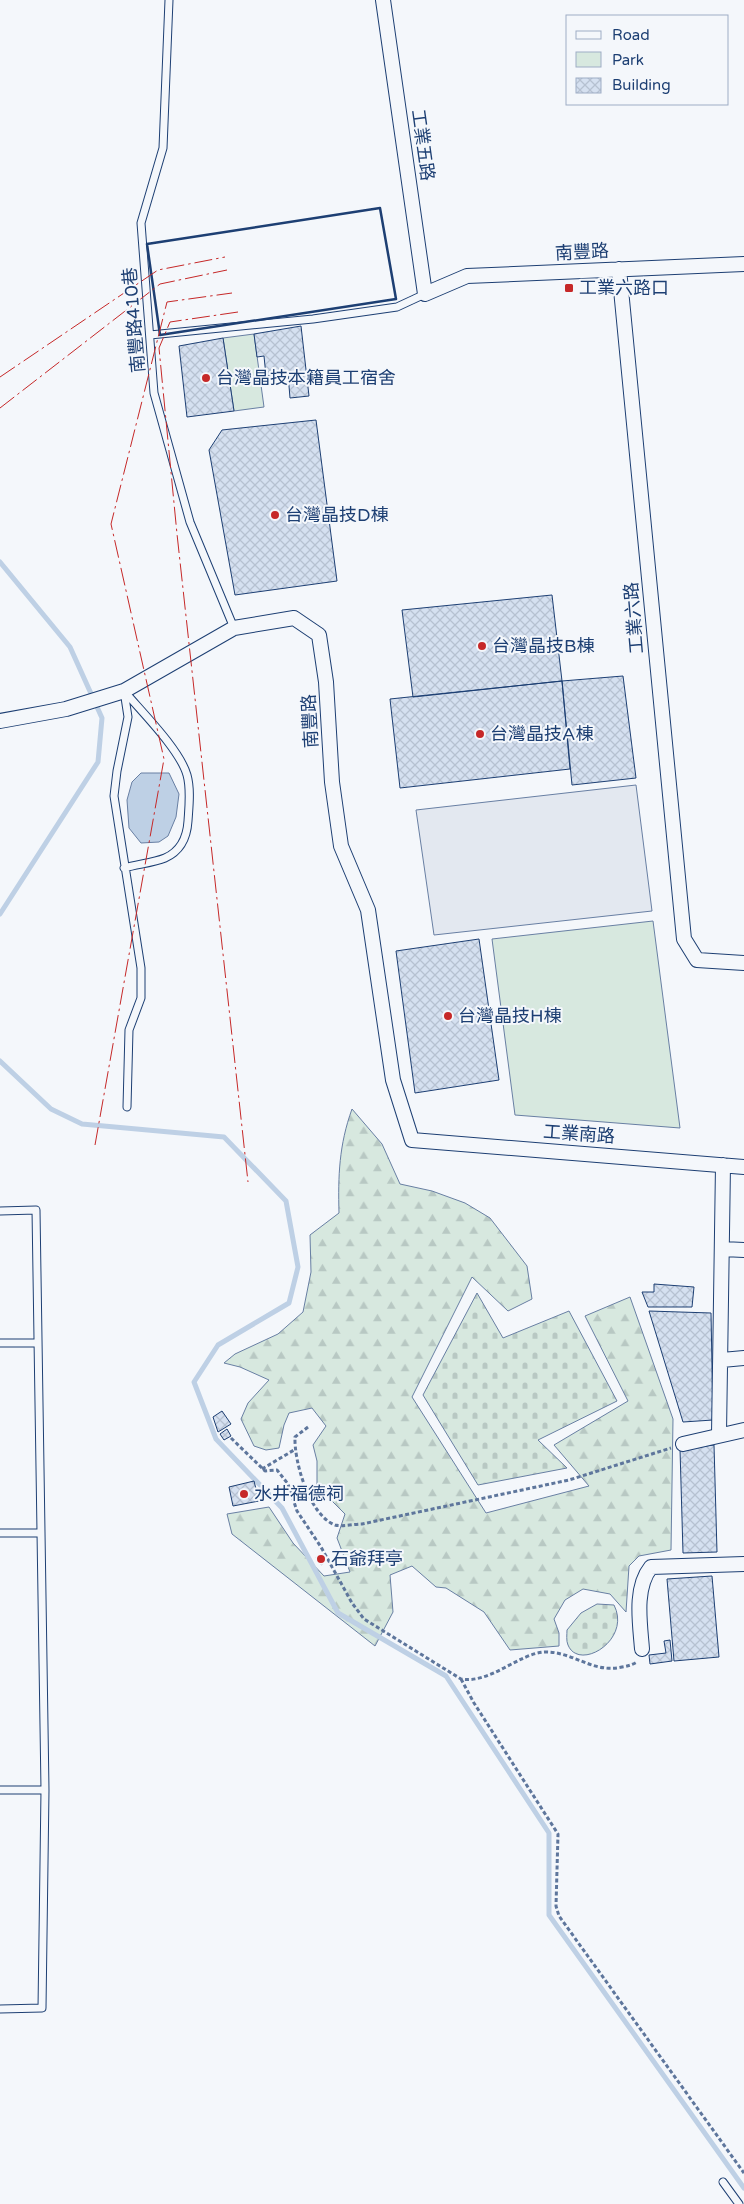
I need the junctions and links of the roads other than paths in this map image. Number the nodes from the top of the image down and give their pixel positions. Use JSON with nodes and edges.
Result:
{"nodes":[{"id":1,"x":169,"y":0,"type":"edge"},
{"id":2,"x":383,"y":0,"type":"edge"},
{"id":3,"x":744,"y":264,"type":"edge"},
{"id":4,"x":620,"y":268,"type":"junction"},
{"id":5,"x":425,"y":294,"type":"junction"},
{"id":6,"x":150,"y":335,"type":"junction"},
{"id":7,"x":234,"y":628,"type":"junction"},
{"id":8,"x":124,"y":691,"type":"junction"},
{"id":9,"x":0,"y":720,"type":"edge"},
{"id":10,"x":124,"y":868,"type":"junction"},
{"id":11,"x":744,"y":963,"type":"edge"},
{"id":12,"x":127,"y":1107,"type":"dead end"},
{"id":13,"x":412,"y":1140,"type":"joint"},
{"id":14,"x":723,"y":1165,"type":"junction"},
{"id":15,"x":744,"y":1167,"type":"edge"},
{"id":16,"x":0,"y":1211,"type":"edge"},
{"id":17,"x":723,"y":1248,"type":"junction"},
{"id":18,"x":744,"y":1250,"type":"edge"},
{"id":19,"x":0,"y":1343,"type":"edge"},
{"id":20,"x":38,"y":1343,"type":"junction"},
{"id":21,"x":744,"y":1358,"type":"edge"},
{"id":22,"x":722,"y":1360,"type":"junction"},
{"id":23,"x":744,"y":1430,"type":"edge"},
{"id":24,"x":719,"y":1434,"type":"junction"},
{"id":25,"x":683,"y":1444,"type":"road end"},
{"id":26,"x":0,"y":1533,"type":"edge"},
{"id":27,"x":40,"y":1533,"type":"junction"},
{"id":28,"x":744,"y":1564,"type":"edge"},
{"id":29,"x":642,"y":1649,"type":"road end"},
{"id":30,"x":0,"y":1790,"type":"edge"},
{"id":31,"x":45,"y":1790,"type":"junction"},
{"id":32,"x":0,"y":2009,"type":"edge"},
{"id":33,"x":723,"y":2182,"type":"dead end"},
{"id":34,"x":739,"y":2204,"type":"edge"}],
"edges":[{"from":1,"to":6,"type":"lane","name":"南豐路410巷"},
{"from":2,"to":5,"type":"street","name":"工業五路"},
{"from":3,"to":4,"type":"street","name":"南豐路"},
{"from":4,"to":5,"type":"street","name":"南豐路"},
{"from":4,"to":11,"type":"street","name":"工業六路"},
{"from":5,"to":6,"type":"lane"},
{"from":6,"to":7,"type":"lane","name":"南豐路410巷"},
{"from":7,"to":8,"type":"street","name":"南豐路"},
{"from":7,"to":13,"type":"street","name":"南豐路"},
{"from":8,"to":9,"type":"street","name":"南豐路"},
{"from":8,"to":10,"type":"lane"},
{"from":8,"to":10,"type":"lane"},
{"from":10,"to":12,"type":"lane"},
{"from":13,"to":14,"type":"street","name":"工業南路"},
{"from":14,"to":15,"type":"street","name":"工業南路"},
{"from":14,"to":17,"type":"street"},
{"from":16,"to":20,"type":"lane"},
{"from":17,"to":18,"type":"street"},
{"from":17,"to":22,"type":"street"},
{"from":19,"to":20,"type":"lane"},
{"from":20,"to":27,"type":"lane"},
{"from":21,"to":22,"type":"street"},
{"from":22,"to":24,"type":"street"},
{"from":23,"to":24,"type":"street"},
{"from":24,"to":25,"type":"street"},
{"from":26,"to":27,"type":"lane"},
{"from":27,"to":31,"type":"lane"},
{"from":28,"to":29,"type":"street"},
{"from":30,"to":31,"type":"lane"},
{"from":31,"to":32,"type":"lane"},
{"from":33,"to":34,"type":"lane"}]}
